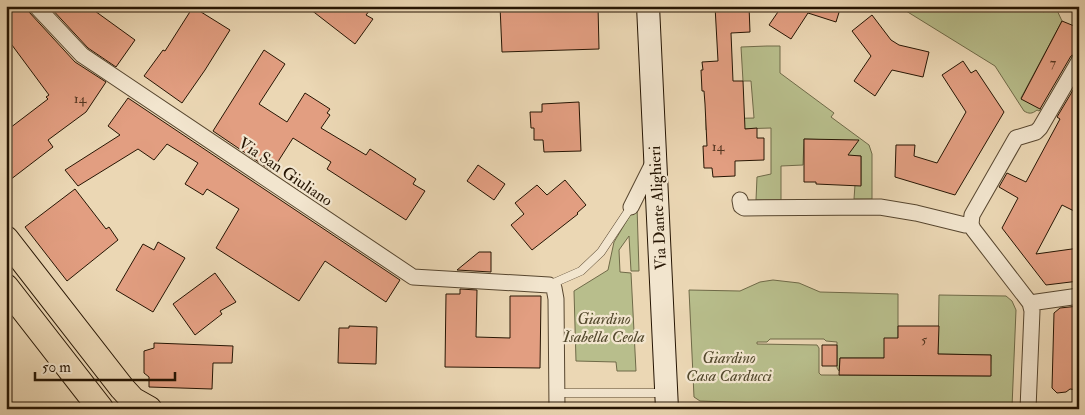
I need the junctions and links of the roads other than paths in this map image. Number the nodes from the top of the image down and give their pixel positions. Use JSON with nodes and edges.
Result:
{"nodes":[{"id":1,"x":36,"y":6,"type":"edge"},
{"id":2,"x":648,"y":6,"type":"edge"},
{"id":3,"x":1079,"y":61,"type":"edge"},
{"id":4,"x":655,"y":159,"type":"junction"},
{"id":5,"x":740,"y":200,"type":"dead end"},
{"id":6,"x":631,"y":207,"type":"joint"},
{"id":7,"x":971,"y":224,"type":"junction"},
{"id":8,"x":6,"y":239,"type":"edge"},
{"id":9,"x":549,"y":285,"type":"junction"},
{"id":10,"x":6,"y":287,"type":"edge"},
{"id":11,"x":1079,"y":296,"type":"edge"},
{"id":12,"x":1030,"y":302,"type":"junction"},
{"id":13,"x":557,"y":393,"type":"junction"},
{"id":14,"x":667,"y":401,"type":"edge"},
{"id":15,"x":101,"y":409,"type":"edge"},
{"id":16,"x":149,"y":409,"type":"edge"},
{"id":17,"x":557,"y":409,"type":"edge"},
{"id":18,"x":1028,"y":409,"type":"edge"}],
"edges":[{"from":1,"to":9,"type":"street","name":"Via San Giuliano"},
{"from":2,"to":4,"type":"street","name":"Via Dante Alighieri"},
{"from":3,"to":7,"type":"street"},
{"from":4,"to":6,"type":"street","name":"Via San Giuliano"},
{"from":4,"to":14,"type":"street","name":"Via Dante Alighieri"},
{"from":5,"to":7,"type":"street"},
{"from":6,"to":9,"type":"lane","name":"Via San Giuliano"},
{"from":7,"to":12,"type":"street"},
{"from":8,"to":16,"type":"main road"},
{"from":9,"to":13,"type":"street"},
{"from":10,"to":15,"type":"main road"},
{"from":11,"to":12,"type":"street"},
{"from":12,"to":18,"type":"street"},
{"from":13,"to":14,"type":"lane"},
{"from":13,"to":17,"type":"street"}]}
